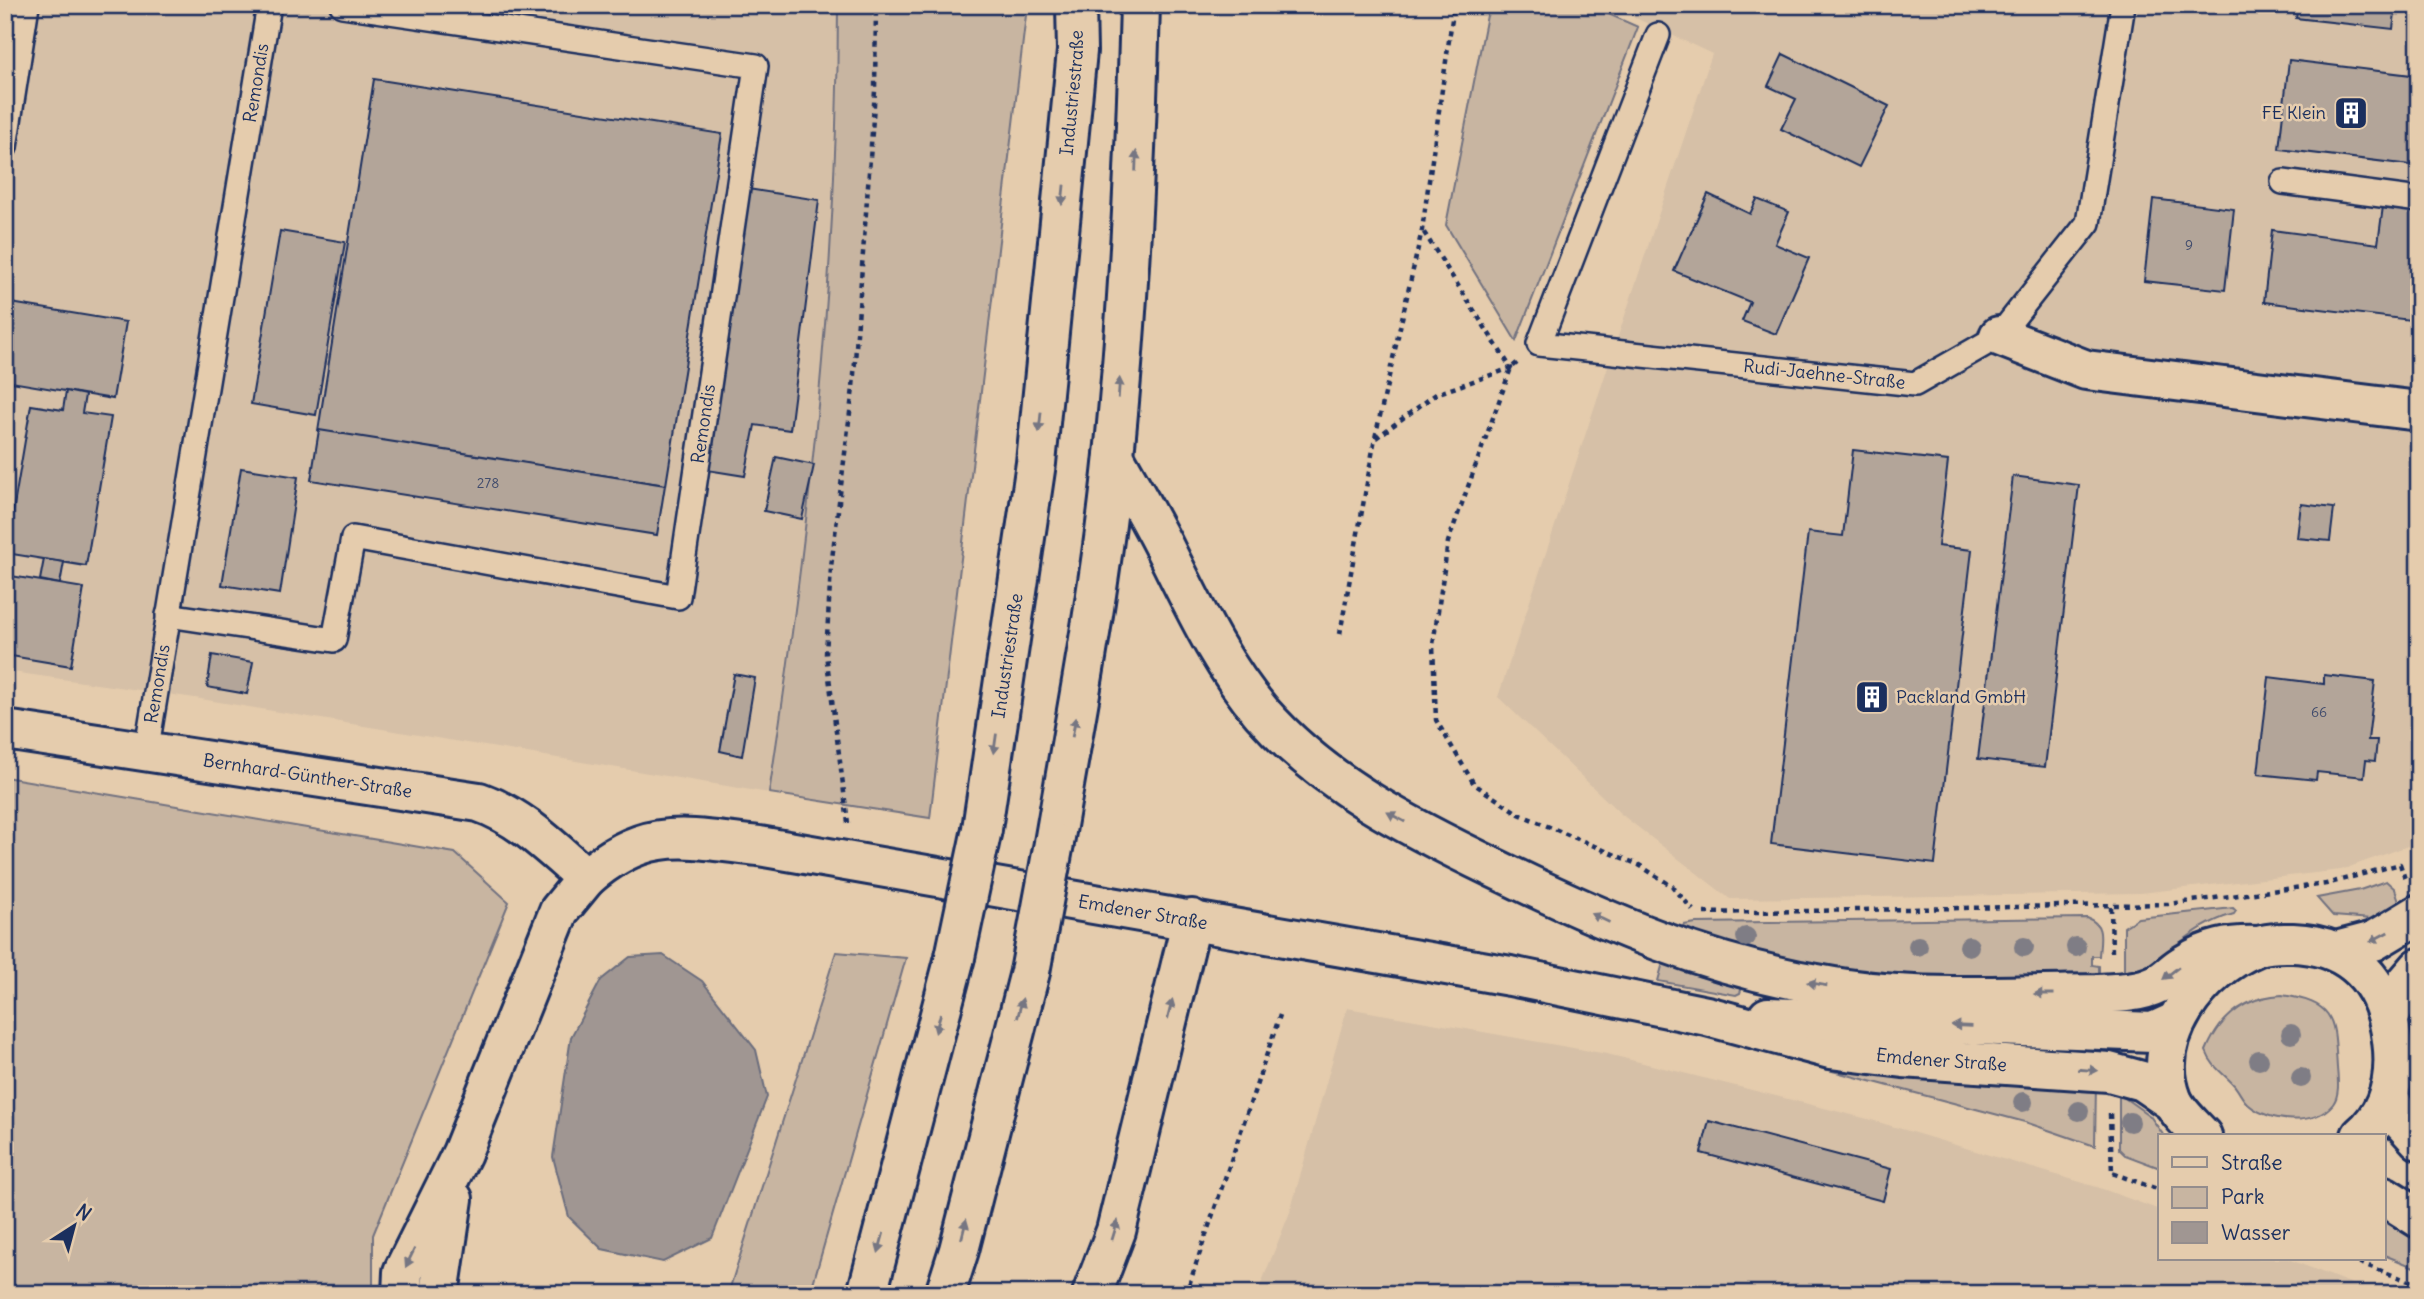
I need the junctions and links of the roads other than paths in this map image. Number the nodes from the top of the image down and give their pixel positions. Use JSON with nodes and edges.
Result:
{"nodes":[{"id":1,"x":27,"y":5,"type":"edge"},
{"id":2,"x":269,"y":5,"type":"edge"},
{"id":3,"x":342,"y":5,"type":"edge"},
{"id":4,"x":1076,"y":5,"type":"edge"},
{"id":5,"x":1140,"y":5,"type":"edge"},
{"id":6,"x":2123,"y":5,"type":"edge"},
{"id":7,"x":1658,"y":35,"type":"dead end"},
{"id":8,"x":5,"y":147,"type":"edge"},
{"id":9,"x":2283,"y":182,"type":"dead end"},
{"id":10,"x":2419,"y":200,"type":"edge"},
{"id":11,"x":1999,"y":336,"type":"junction"},
{"id":12,"x":2419,"y":411,"type":"edge"},
{"id":13,"x":1114,"y":456,"type":"junction"},
{"id":14,"x":169,"y":615,"type":"junction"},
{"id":15,"x":5,"y":730,"type":"edge"},
{"id":16,"x":146,"y":753,"type":"junction"},
{"id":17,"x":586,"y":878,"type":"junction"},
{"id":18,"x":2418,"y":914,"type":"edge"},
{"id":19,"x":1192,"y":919,"type":"junction"},
{"id":20,"x":2257,"y":946,"type":"junction"},
{"id":21,"x":2336,"y":951,"type":"junction"},
{"id":22,"x":2419,"y":968,"type":"edge"},
{"id":23,"x":1707,"y":1016,"type":"junction"},
{"id":24,"x":2389,"y":1018,"type":"junction"},
{"id":25,"x":2175,"y":1022,"type":"junction"},
{"id":26,"x":2390,"y":1098,"type":"junction"},
{"id":27,"x":2173,"y":1102,"type":"junction"},
{"id":28,"x":2200,"y":1134,"type":"edge"},
{"id":29,"x":2363,"y":1134,"type":"edge"},
{"id":30,"x":2419,"y":1140,"type":"edge"},
{"id":31,"x":462,"y":1153,"type":"junction"},
{"id":32,"x":2386,"y":1197,"type":"edge"},
{"id":33,"x":2419,"y":1218,"type":"edge"},
{"id":34,"x":402,"y":1294,"type":"edge"},
{"id":35,"x":439,"y":1294,"type":"edge"},
{"id":36,"x":867,"y":1294,"type":"edge"},
{"id":37,"x":944,"y":1294,"type":"edge"},
{"id":38,"x":1092,"y":1294,"type":"edge"}],
"edges":[{"from":1,"to":8,"type":"lane"},
{"from":2,"to":14,"type":"lane","name":"Remondis"},
{"from":3,"to":14,"type":"lane","name":"Remondis"},
{"from":4,"to":36,"type":"main road","name":"Industriestraße","one_way":true,"bridge":true},
{"from":13,"to":5,"type":"main road","one_way":true},
{"from":6,"to":11,"type":"lane"},
{"from":7,"to":11,"type":"lane","name":"Rudi-Jaehne-Straße"},
{"from":9,"to":10,"type":"lane"},
{"from":11,"to":12,"type":"main road"},
{"from":20,"to":13,"type":"main road","one_way":true},
{"from":37,"to":13,"type":"main road","one_way":true,"bridge":true},
{"from":14,"to":16,"type":"lane","name":"Remondis"},
{"from":15,"to":16,"type":"main road","name":"Bernhard-Günther-Straße"},
{"from":16,"to":17,"type":"main road","name":"Bernhard-Günther-Straße"},
{"from":17,"to":19,"type":"main road","name":"Emdener Straße"},
{"from":17,"to":31,"type":"main road","name":"Emdener Straße"},
{"from":18,"to":21,"type":"main road","one_way":true},
{"from":19,"to":23,"type":"main road","name":"Emdener Straße"},
{"from":38,"to":19,"type":"main road","one_way":true},
{"from":20,"to":21,"type":"main road"},
{"from":20,"to":25,"type":"main road"},
{"from":21,"to":24,"type":"main road"},
{"from":22,"to":24,"type":"main road"},
{"from":25,"to":23,"type":"main road","name":"Emdener Straße","one_way":true},
{"from":23,"to":27,"type":"main road","name":"Emdener Straße","one_way":true},
{"from":24,"to":26,"type":"main road"},
{"from":25,"to":27,"type":"main road"},
{"from":26,"to":29,"type":"main road"},
{"from":26,"to":30,"type":"main road"},
{"from":27,"to":28,"type":"main road"},
{"from":31,"to":34,"type":"main road","one_way":true},
{"from":31,"to":35,"type":"main road"},
{"from":32,"to":33,"type":"main road"}]}
